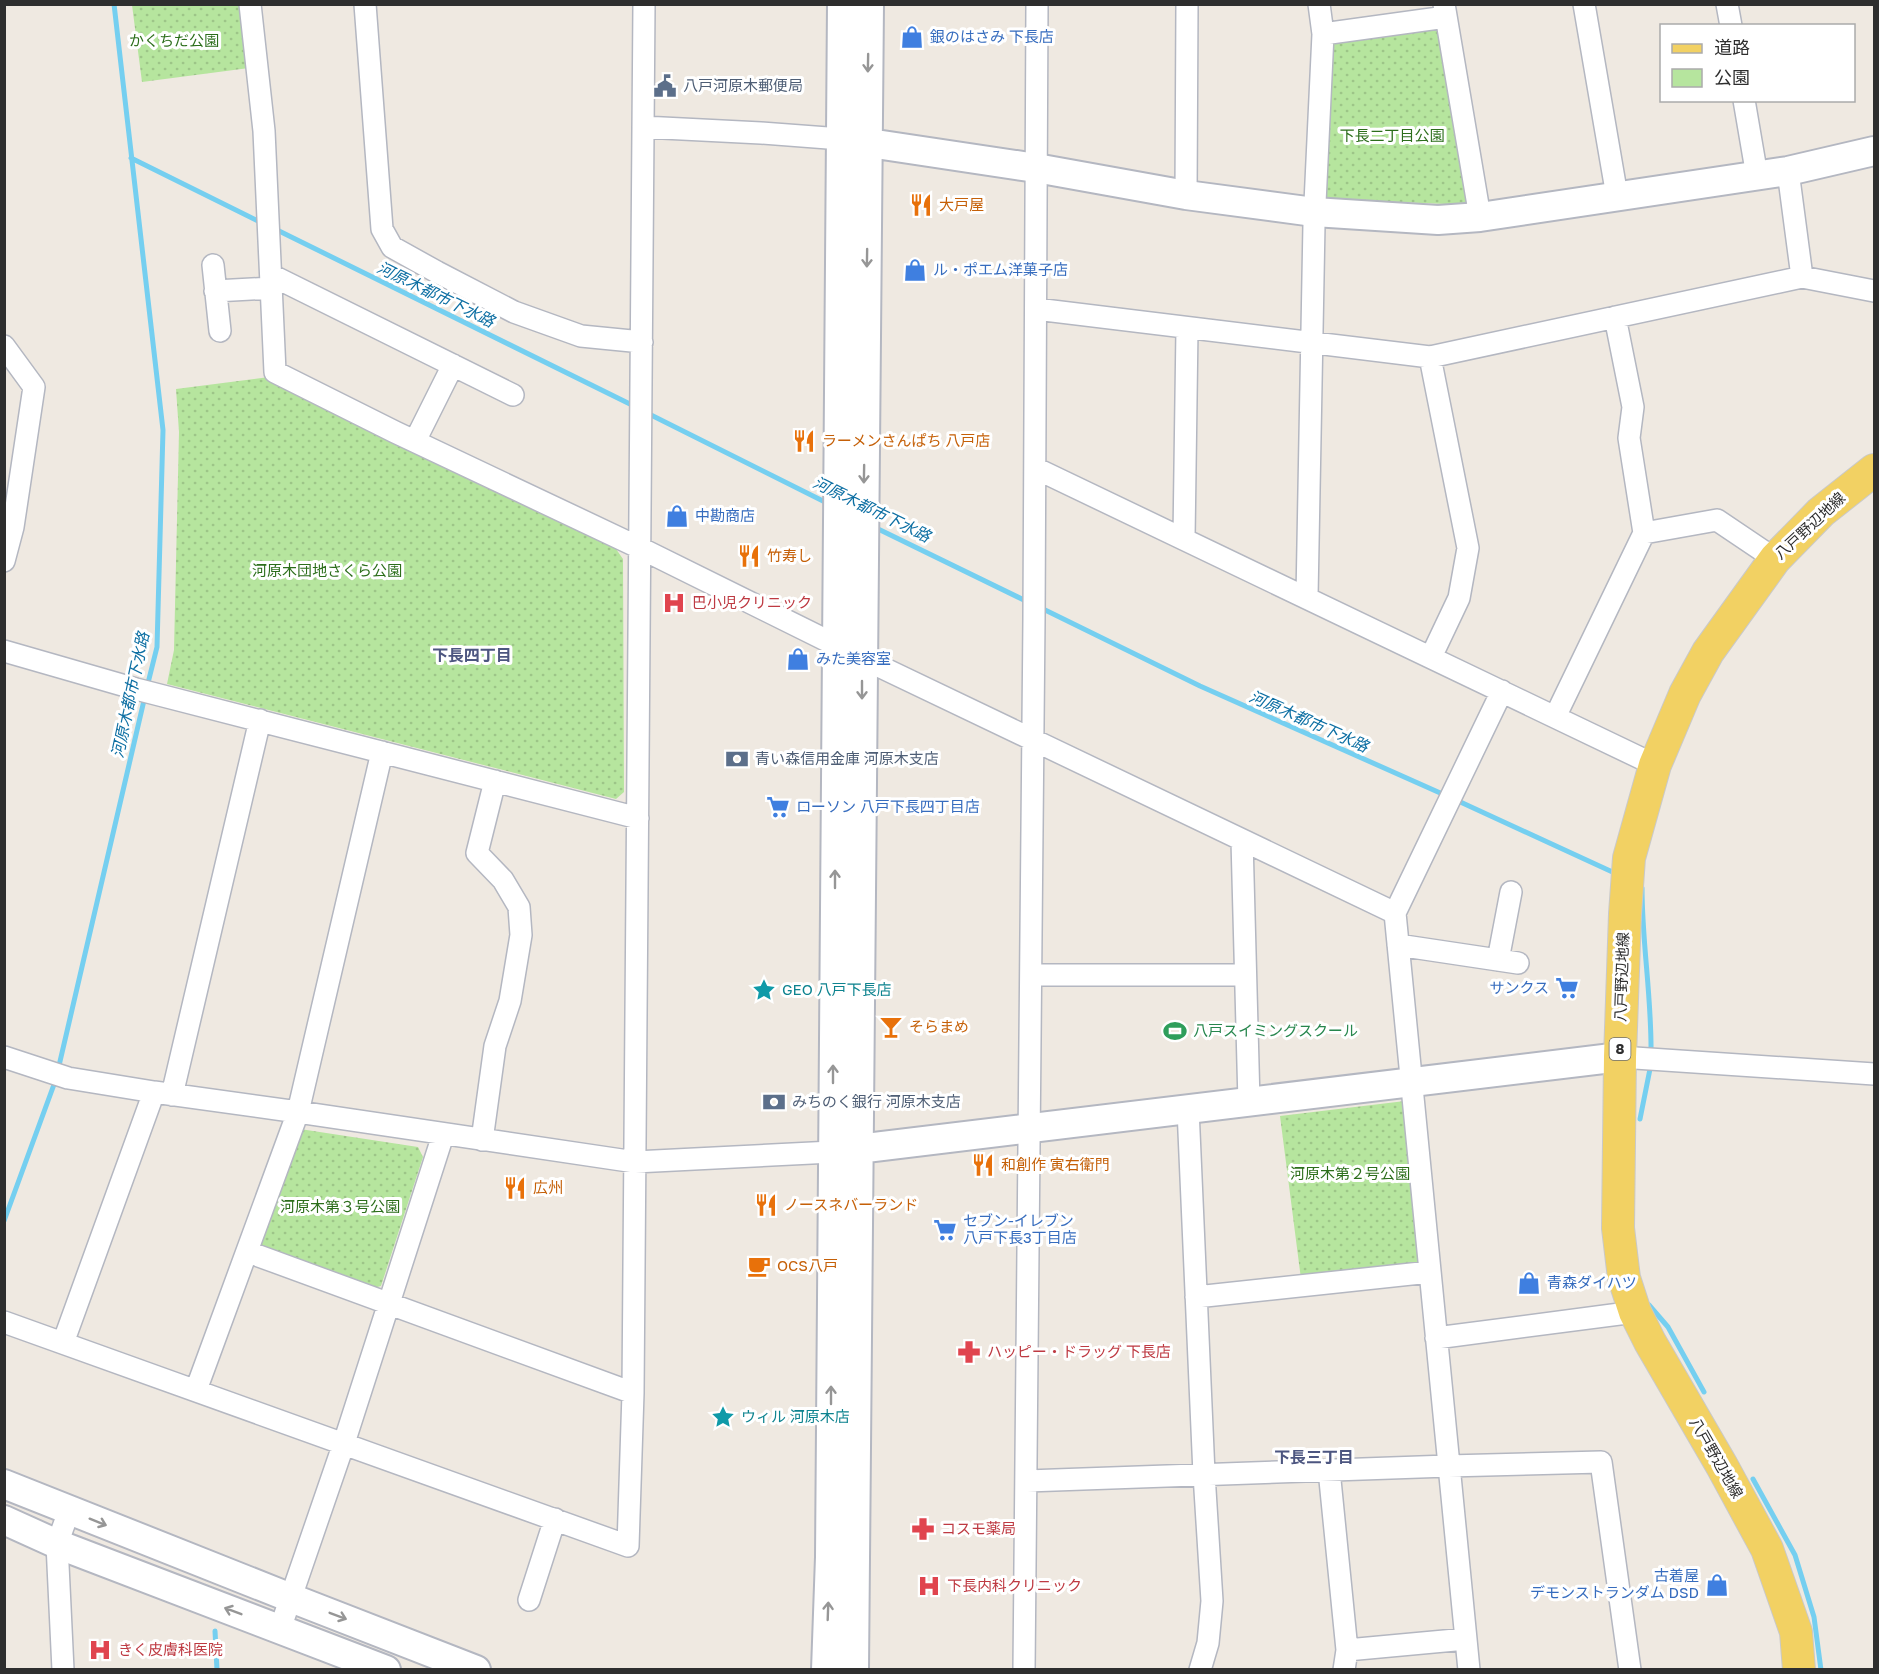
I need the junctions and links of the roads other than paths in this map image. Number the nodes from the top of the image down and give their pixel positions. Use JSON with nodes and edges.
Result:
{"nodes":[{"id":1,"x":250,"y":4,"type":"edge"},
{"id":2,"x":364,"y":4,"type":"edge"},
{"id":3,"x":644,"y":4,"type":"edge"},
{"id":4,"x":842,"y":4,"type":"edge"},
{"id":5,"x":869,"y":4,"type":"edge"},
{"id":6,"x":1037,"y":4,"type":"edge"},
{"id":7,"x":1187,"y":4,"type":"edge"},
{"id":8,"x":1319,"y":4,"type":"edge"},
{"id":9,"x":1584,"y":4,"type":"edge"},
{"id":10,"x":1727,"y":4,"type":"edge"},
{"id":11,"x":1445,"y":11,"type":"edge"},
{"id":12,"x":1731,"y":24,"type":"edge"},
{"id":13,"x":1323,"y":34,"type":"junction"},
{"id":14,"x":1744,"y":102,"type":"edge"},
{"id":15,"x":643,"y":127,"type":"junction"},
{"id":16,"x":854,"y":140,"type":"junction"},
{"id":17,"x":1875,"y":151,"type":"edge"},
{"id":18,"x":1036,"y":168,"type":"junction"},
{"id":19,"x":1788,"y":171,"type":"junction"},
{"id":20,"x":1757,"y":176,"type":"junction"},
{"id":21,"x":1186,"y":195,"type":"junction"},
{"id":22,"x":1617,"y":196,"type":"junction"},
{"id":23,"x":1314,"y":212,"type":"junction"},
{"id":24,"x":1480,"y":217,"type":"junction"},
{"id":25,"x":213,"y":265,"type":"dead end"},
{"id":26,"x":1802,"y":278,"type":"junction"},
{"id":27,"x":272,"y":282,"type":"junction"},
{"id":28,"x":215,"y":291,"type":"junction"},
{"id":29,"x":1875,"y":291,"type":"edge"},
{"id":30,"x":1036,"y":309,"type":"junction"},
{"id":31,"x":1615,"y":317,"type":"junction"},
{"id":32,"x":1187,"y":329,"type":"junction"},
{"id":33,"x":220,"y":331,"type":"dead end"},
{"id":34,"x":642,"y":342,"type":"junction"},
{"id":35,"x":1311,"y":343,"type":"junction"},
{"id":36,"x":4,"y":346,"type":"edge"},
{"id":37,"x":1430,"y":357,"type":"junction"},
{"id":38,"x":453,"y":365,"type":"junction"},
{"id":39,"x":513,"y":395,"type":"dead end"},
{"id":40,"x":415,"y":441,"type":"junction"},
{"id":41,"x":1035,"y":468,"type":"junction"},
{"id":42,"x":1875,"y":470,"type":"edge"},
{"id":43,"x":1644,"y":533,"type":"junction"},
{"id":44,"x":1184,"y":538,"type":"junction"},
{"id":45,"x":640,"y":548,"type":"junction"},
{"id":46,"x":1775,"y":559,"type":"junction"},
{"id":47,"x":4,"y":561,"type":"edge"},
{"id":48,"x":1307,"y":597,"type":"junction"},
{"id":49,"x":837,"y":645,"type":"junction"},
{"id":50,"x":4,"y":651,"type":"edge"},
{"id":51,"x":1431,"y":657,"type":"junction"},
{"id":52,"x":862,"y":658,"type":"junction"},
{"id":53,"x":1502,"y":691,"type":"junction"},
{"id":54,"x":1555,"y":717,"type":"junction"},
{"id":55,"x":260,"y":720,"type":"junction"},
{"id":56,"x":1033,"y":739,"type":"junction"},
{"id":57,"x":382,"y":752,"type":"junction"},
{"id":58,"x":1655,"y":765,"type":"junction"},
{"id":59,"x":495,"y":781,"type":"junction"},
{"id":60,"x":638,"y":818,"type":"junction"},
{"id":61,"x":1242,"y":840,"type":"junction"},
{"id":62,"x":1511,"y":892,"type":"dead end"},
{"id":63,"x":1395,"y":913,"type":"junction"},
{"id":64,"x":1398,"y":945,"type":"junction"},
{"id":65,"x":1031,"y":975,"type":"junction"},
{"id":66,"x":1244,"y":975,"type":"junction"},
{"id":67,"x":4,"y":1056,"type":"edge"},
{"id":68,"x":1620,"y":1057,"type":"junction"},
{"id":69,"x":1875,"y":1074,"type":"edge"},
{"id":70,"x":1411,"y":1083,"type":"junction"},
{"id":71,"x":163,"y":1094,"type":"junction"},
{"id":72,"x":1249,"y":1102,"type":"junction"},
{"id":73,"x":1188,"y":1109,"type":"junction"},
{"id":74,"x":298,"y":1112,"type":"junction"},
{"id":75,"x":1029,"y":1128,"type":"junction"},
{"id":76,"x":443,"y":1135,"type":"junction"},
{"id":77,"x":482,"y":1140,"type":"junction"},
{"id":78,"x":845,"y":1151,"type":"junction"},
{"id":79,"x":635,"y":1162,"type":"junction"},
{"id":80,"x":248,"y":1252,"type":"junction"},
{"id":81,"x":1430,"y":1272,"type":"junction"},
{"id":82,"x":1196,"y":1297,"type":"junction"},
{"id":83,"x":390,"y":1304,"type":"junction"},
{"id":84,"x":1635,"y":1312,"type":"junction"},
{"id":85,"x":4,"y":1322,"type":"edge"},
{"id":86,"x":1436,"y":1338,"type":"junction"},
{"id":87,"x":63,"y":1343,"type":"junction"},
{"id":88,"x":196,"y":1390,"type":"junction"},
{"id":89,"x":633,"y":1393,"type":"junction"},
{"id":90,"x":344,"y":1443,"type":"junction"},
{"id":91,"x":1448,"y":1466,"type":"junction"},
{"id":92,"x":1329,"y":1470,"type":"junction"},
{"id":93,"x":1204,"y":1474,"type":"junction"},
{"id":94,"x":1027,"y":1481,"type":"junction"},
{"id":95,"x":4,"y":1484,"type":"edge"},
{"id":96,"x":69,"y":1511,"type":"junction"},
{"id":97,"x":555,"y":1520,"type":"junction"},
{"id":98,"x":4,"y":1521,"type":"edge"},
{"id":99,"x":57,"y":1544,"type":"junction"},
{"id":100,"x":291,"y":1598,"type":"junction"},
{"id":101,"x":529,"y":1600,"type":"dead end"},
{"id":102,"x":280,"y":1629,"type":"junction"},
{"id":103,"x":1466,"y":1639,"type":"junction"},
{"id":104,"x":1346,"y":1660,"type":"edge"},
{"id":105,"x":374,"y":1667,"type":"edge"},
{"id":106,"x":63,"y":1670,"type":"edge"},
{"id":107,"x":476,"y":1670,"type":"edge"},
{"id":108,"x":826,"y":1670,"type":"edge"},
{"id":109,"x":854,"y":1670,"type":"edge"},
{"id":110,"x":1024,"y":1670,"type":"edge"},
{"id":111,"x":1200,"y":1670,"type":"edge"},
{"id":112,"x":1469,"y":1670,"type":"edge"},
{"id":113,"x":1630,"y":1670,"type":"edge"},
{"id":114,"x":1799,"y":1670,"type":"edge"}],
"edges":[{"from":1,"to":27,"type":"street"},
{"from":2,"to":34,"type":"street"},
{"from":3,"to":15,"type":"street"},
{"from":4,"to":16,"type":"street"},
{"from":5,"to":16,"type":"street","one_way":true},
{"from":6,"to":18,"type":"street"},
{"from":7,"to":21,"type":"street"},
{"from":8,"to":13,"type":"street"},
{"from":9,"to":22,"type":"street"},
{"from":10,"to":12,"type":"street"},
{"from":11,"to":13,"type":"street"},
{"from":11,"to":24,"type":"street"},
{"from":13,"to":23,"type":"street"},
{"from":14,"to":20,"type":"street"},
{"from":15,"to":16,"type":"street"},
{"from":15,"to":34,"type":"street"},
{"from":16,"to":18,"type":"street"},
{"from":16,"to":49,"type":"street"},
{"from":16,"to":52,"type":"street","one_way":true},
{"from":17,"to":19,"type":"street"},
{"from":18,"to":21,"type":"street"},
{"from":18,"to":30,"type":"street"},
{"from":19,"to":20,"type":"street"},
{"from":19,"to":26,"type":"street"},
{"from":20,"to":22,"type":"street"},
{"from":21,"to":23,"type":"street"},
{"from":22,"to":24,"type":"street"},
{"from":23,"to":24,"type":"street"},
{"from":23,"to":35,"type":"street"},
{"from":25,"to":28,"type":"street"},
{"from":26,"to":29,"type":"street"},
{"from":26,"to":31,"type":"street"},
{"from":27,"to":28,"type":"street"},
{"from":27,"to":38,"type":"street"},
{"from":27,"to":40,"type":"street"},
{"from":28,"to":33,"type":"street"},
{"from":30,"to":32,"type":"street"},
{"from":30,"to":41,"type":"street"},
{"from":31,"to":37,"type":"street"},
{"from":31,"to":43,"type":"street"},
{"from":32,"to":35,"type":"street"},
{"from":32,"to":44,"type":"street"},
{"from":34,"to":45,"type":"street"},
{"from":35,"to":37,"type":"street"},
{"from":35,"to":48,"type":"street"},
{"from":36,"to":47,"type":"street"},
{"from":37,"to":51,"type":"street"},
{"from":38,"to":39,"type":"street"},
{"from":38,"to":40,"type":"street"},
{"from":40,"to":45,"type":"street"},
{"from":41,"to":44,"type":"street"},
{"from":41,"to":56,"type":"street"},
{"from":42,"to":46,"type":"main road","name":"八戸野辺地線","number":"8"},
{"from":43,"to":46,"type":"street"},
{"from":43,"to":54,"type":"street"},
{"from":44,"to":48,"type":"street"},
{"from":45,"to":49,"type":"street"},
{"from":45,"to":60,"type":"street"},
{"from":46,"to":58,"type":"main road","name":"八戸野辺地線","number":"8"},
{"from":48,"to":51,"type":"street"},
{"from":49,"to":52,"type":"street"},
{"from":78,"to":49,"type":"street","one_way":true},
{"from":50,"to":55,"type":"street"},
{"from":51,"to":53,"type":"street"},
{"from":52,"to":56,"type":"street"},
{"from":52,"to":78,"type":"street","one_way":true},
{"from":53,"to":54,"type":"street"},
{"from":53,"to":63,"type":"street"},
{"from":54,"to":58,"type":"street"},
{"from":55,"to":57,"type":"street"},
{"from":55,"to":71,"type":"street"},
{"from":56,"to":61,"type":"street"},
{"from":56,"to":65,"type":"street"},
{"from":57,"to":59,"type":"street"},
{"from":57,"to":74,"type":"street"},
{"from":58,"to":68,"type":"main road","name":"八戸野辺地線","number":"8"},
{"from":59,"to":60,"type":"street"},
{"from":59,"to":77,"type":"street"},
{"from":60,"to":79,"type":"street"},
{"from":61,"to":63,"type":"street"},
{"from":61,"to":66,"type":"street"},
{"from":62,"to":64,"type":"street"},
{"from":63,"to":64,"type":"street"},
{"from":64,"to":70,"type":"street"},
{"from":65,"to":66,"type":"street"},
{"from":65,"to":75,"type":"street"},
{"from":66,"to":72,"type":"street"},
{"from":67,"to":71,"type":"street"},
{"from":68,"to":69,"type":"street"},
{"from":68,"to":70,"type":"street"},
{"from":68,"to":84,"type":"main road","name":"八戸野辺地線","number":"8"},
{"from":70,"to":72,"type":"street"},
{"from":70,"to":81,"type":"street"},
{"from":71,"to":74,"type":"street"},
{"from":71,"to":87,"type":"street"},
{"from":72,"to":73,"type":"street"},
{"from":73,"to":75,"type":"street"},
{"from":73,"to":82,"type":"street"},
{"from":74,"to":76,"type":"street"},
{"from":74,"to":80,"type":"street"},
{"from":75,"to":78,"type":"street"},
{"from":75,"to":94,"type":"street"},
{"from":76,"to":77,"type":"street"},
{"from":76,"to":83,"type":"street"},
{"from":77,"to":79,"type":"street"},
{"from":78,"to":79,"type":"street"},
{"from":108,"to":78,"type":"street","one_way":true},
{"from":78,"to":109,"type":"street"},
{"from":79,"to":89,"type":"street"},
{"from":80,"to":83,"type":"street"},
{"from":80,"to":88,"type":"street"},
{"from":81,"to":82,"type":"street"},
{"from":81,"to":86,"type":"street"},
{"from":82,"to":93,"type":"street"},
{"from":83,"to":89,"type":"street"},
{"from":83,"to":90,"type":"street"},
{"from":84,"to":86,"type":"street"},
{"from":84,"to":114,"type":"main road","name":"八戸野辺地線","number":"8"},
{"from":85,"to":87,"type":"street"},
{"from":86,"to":91,"type":"street"},
{"from":87,"to":88,"type":"street"},
{"from":88,"to":90,"type":"street"},
{"from":89,"to":97,"type":"street"},
{"from":90,"to":97,"type":"street"},
{"from":90,"to":100,"type":"street"},
{"from":91,"to":92,"type":"street"},
{"from":91,"to":103,"type":"street"},
{"from":91,"to":113,"type":"street"},
{"from":92,"to":93,"type":"street"},
{"from":92,"to":104,"type":"street"},
{"from":93,"to":94,"type":"street"},
{"from":93,"to":111,"type":"street"},
{"from":94,"to":110,"type":"street"},
{"from":95,"to":96,"type":"street"},
{"from":96,"to":99,"type":"street"},
{"from":96,"to":100,"type":"street","one_way":true},
{"from":97,"to":101,"type":"street"},
{"from":98,"to":99,"type":"street"},
{"from":102,"to":99,"type":"street","one_way":true},
{"from":99,"to":106,"type":"street"},
{"from":100,"to":102,"type":"street"},
{"from":100,"to":107,"type":"street","one_way":true},
{"from":102,"to":105,"type":"street"},
{"from":103,"to":104,"type":"street"},
{"from":103,"to":112,"type":"street"}]}
